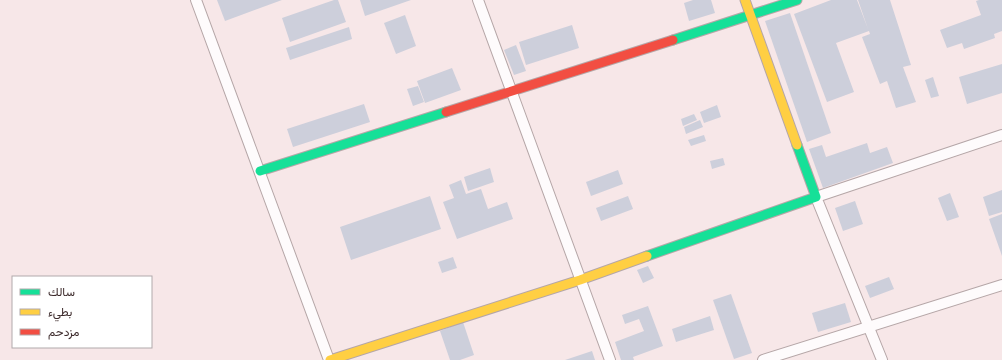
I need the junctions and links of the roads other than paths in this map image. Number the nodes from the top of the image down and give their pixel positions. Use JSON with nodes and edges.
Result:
{"nodes":[{"id":1,"x":196,"y":0,"type":"edge"},
{"id":2,"x":478,"y":0,"type":"edge"},
{"id":3,"x":745,"y":0,"type":"edge"},
{"id":4,"x":797,"y":0,"type":"edge"},
{"id":5,"x":750,"y":16,"type":"junction"},
{"id":6,"x":511,"y":92,"type":"junction"},
{"id":7,"x":1002,"y":135,"type":"edge"},
{"id":8,"x":260,"y":171,"type":"junction"},
{"id":9,"x":816,"y":197,"type":"junction"},
{"id":10,"x":580,"y":280,"type":"junction"},
{"id":11,"x":1002,"y":285,"type":"edge"},
{"id":12,"x":869,"y":328,"type":"junction"},
{"id":13,"x":330,"y":360,"type":"edge"},
{"id":14,"x":610,"y":360,"type":"edge"},
{"id":15,"x":763,"y":360,"type":"edge"},
{"id":16,"x":882,"y":360,"type":"edge"}],
"edges":[{"from":1,"to":8,"type":"street"},
{"from":2,"to":6,"type":"street"},
{"from":3,"to":5,"type":"street"},
{"from":4,"to":5,"type":"street"},
{"from":5,"to":6,"type":"street"},
{"from":5,"to":9,"type":"street"},
{"from":6,"to":8,"type":"street"},
{"from":6,"to":10,"type":"street"},
{"from":7,"to":9,"type":"street"},
{"from":8,"to":13,"type":"street"},
{"from":9,"to":10,"type":"street"},
{"from":9,"to":12,"type":"street"},
{"from":10,"to":13,"type":"street"},
{"from":10,"to":14,"type":"street"},
{"from":11,"to":12,"type":"street"},
{"from":12,"to":15,"type":"street"},
{"from":12,"to":16,"type":"street"}]}
